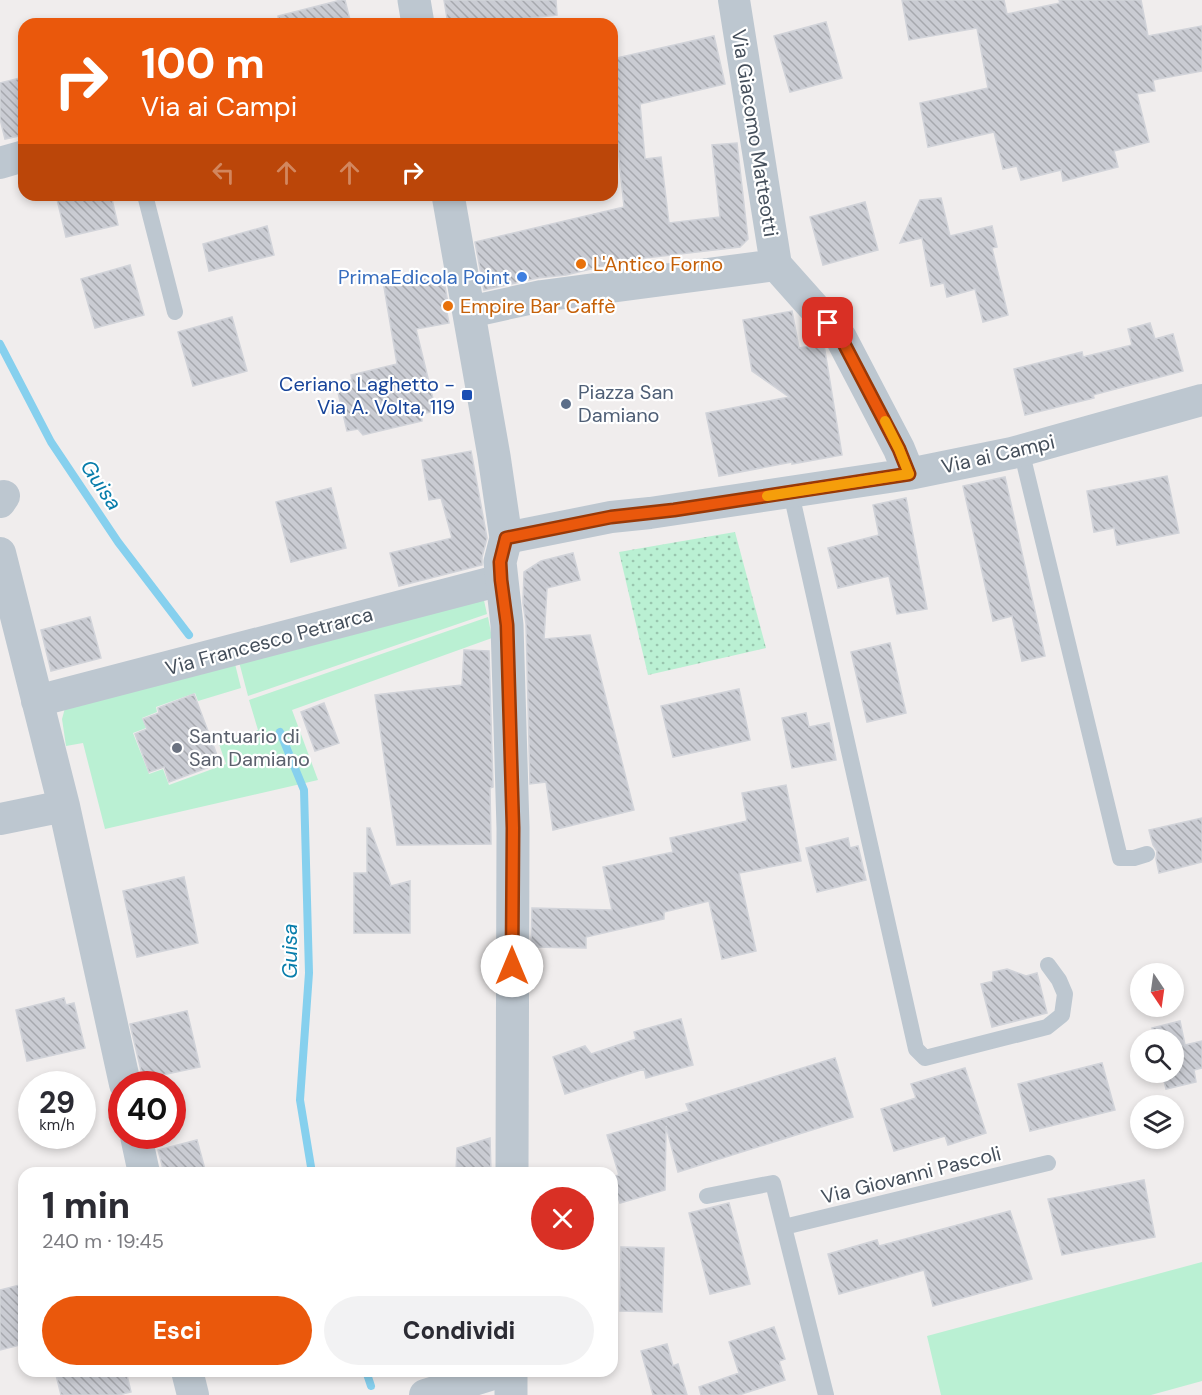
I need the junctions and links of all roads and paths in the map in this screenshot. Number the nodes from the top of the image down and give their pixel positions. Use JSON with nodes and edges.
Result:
{"nodes":[{"id":1,"x":414,"y":0,"type":"edge"},
{"id":2,"x":734,"y":0,"type":"edge"},
{"id":3,"x":417,"y":18,"type":"edge"},
{"id":4,"x":18,"y":158,"type":"edge"},
{"id":5,"x":0,"y":163,"type":"edge"},
{"id":6,"x":147,"y":201,"type":"edge"},
{"id":7,"x":449,"y":201,"type":"edge"},
{"id":8,"x":776,"y":265,"type":"junction"},
{"id":9,"x":175,"y":312,"type":"dead end"},
{"id":10,"x":469,"y":312,"type":"junction"},
{"id":11,"x":1202,"y":400,"type":"edge"},
{"id":12,"x":1021,"y":450,"type":"junction"},
{"id":13,"x":909,"y":474,"type":"junction"},
{"id":14,"x":791,"y":493,"type":"junction"},
{"id":15,"x":506,"y":538,"type":"junction"},
{"id":16,"x":0,"y":553,"type":"edge"},
{"id":17,"x":501,"y":580,"type":"junction"},
{"id":18,"x":37,"y":701,"type":"junction"},
{"id":19,"x":64,"y":806,"type":"junction"},
{"id":20,"x":0,"y":819,"type":"edge"},
{"id":21,"x":1147,"y":854,"type":"dead end"},
{"id":22,"x":1048,"y":966,"type":"dead end"},
{"id":23,"x":121,"y":1071,"type":"edge"},
{"id":24,"x":139,"y":1149,"type":"edge"},
{"id":25,"x":1048,"y":1163,"type":"dead end"},
{"id":26,"x":143,"y":1167,"type":"edge"},
{"id":27,"x":512,"y":1167,"type":"edge"},
{"id":28,"x":707,"y":1196,"type":"dead end"},
{"id":29,"x":784,"y":1227,"type":"junction"},
{"id":30,"x":189,"y":1377,"type":"edge"},
{"id":31,"x":484,"y":1377,"type":"edge"},
{"id":32,"x":511,"y":1377,"type":"edge"},
{"id":33,"x":193,"y":1395,"type":"edge"},
{"id":34,"x":426,"y":1395,"type":"edge"},
{"id":35,"x":511,"y":1395,"type":"edge"},
{"id":36,"x":826,"y":1395,"type":"edge"}],
"edges":[{"from":1,"to":3,"type":"street"},
{"from":2,"to":8,"type":"street","name":"Via Giacomo Matteotti"},
{"from":4,"to":5,"type":"street"},
{"from":6,"to":9,"type":"lane"},
{"from":7,"to":10,"type":"street"},
{"from":8,"to":10,"type":"street","name":"Via Giacomo Matteotti"},
{"from":8,"to":13,"type":"street","name":"Via Giacomo Matteotti"},
{"from":10,"to":15,"type":"street"},
{"from":11,"to":12,"type":"street","name":"Via ai Campi"},
{"from":12,"to":13,"type":"street","name":"Via ai Campi"},
{"from":12,"to":21,"type":"lane"},
{"from":13,"to":14,"type":"street","name":"Via ai Campi"},
{"from":14,"to":15,"type":"street","name":"Via ai Campi"},
{"from":14,"to":22,"type":"lane"},
{"from":15,"to":17,"type":"street"},
{"from":16,"to":18,"type":"street"},
{"from":17,"to":18,"type":"street","name":"Via Francesco Petrarca"},
{"from":17,"to":27,"type":"street"},
{"from":18,"to":19,"type":"street"},
{"from":19,"to":20,"type":"street"},
{"from":19,"to":23,"type":"street"},
{"from":24,"to":26,"type":"street"},
{"from":25,"to":29,"type":"lane","name":"Via Giovanni Pascoli"},
{"from":28,"to":29,"type":"lane"},
{"from":29,"to":36,"type":"lane"},
{"from":30,"to":33,"type":"street"},
{"from":31,"to":34,"type":"street"},
{"from":32,"to":35,"type":"street"}]}
